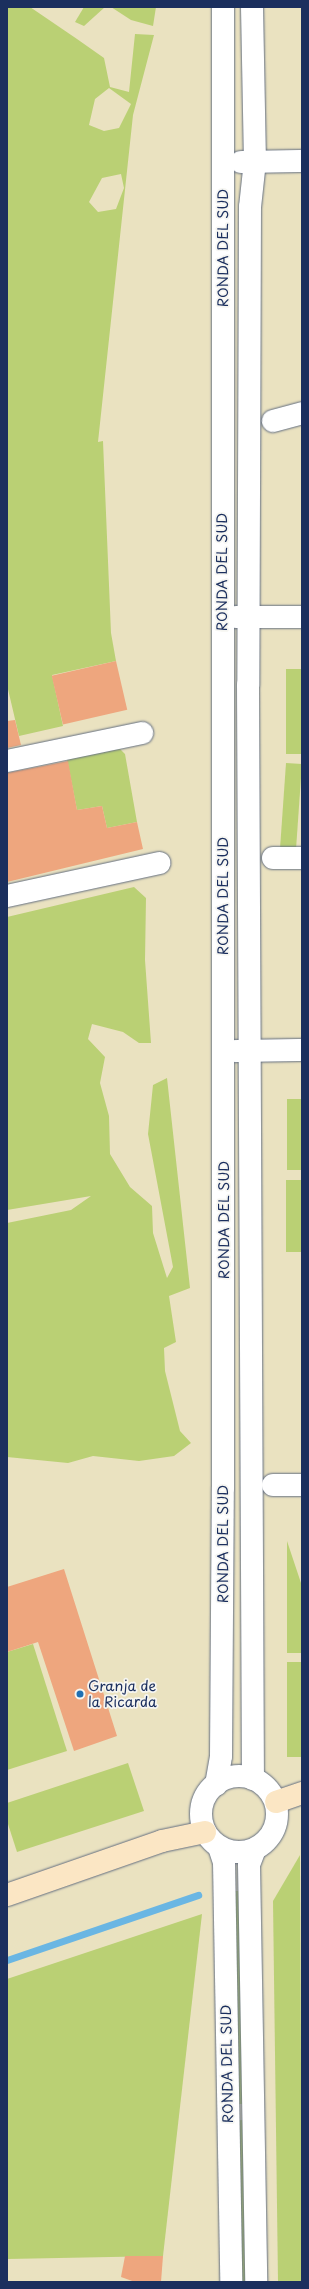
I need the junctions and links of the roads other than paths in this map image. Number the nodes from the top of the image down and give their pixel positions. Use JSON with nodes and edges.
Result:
{"nodes":[{"id":1,"x":223,"y":7,"type":"edge"},
{"id":2,"x":252,"y":7,"type":"edge"},
{"id":3,"x":255,"y":161,"type":"junction"},
{"id":4,"x":302,"y":161,"type":"edge"},
{"id":5,"x":224,"y":163,"type":"junction"},
{"id":6,"x":302,"y":413,"type":"edge"},
{"id":7,"x":273,"y":421,"type":"dead end"},
{"id":8,"x":222,"y":617,"type":"junction"},
{"id":9,"x":250,"y":617,"type":"junction"},
{"id":10,"x":302,"y":617,"type":"edge"},
{"id":11,"x":142,"y":733,"type":"dead end"},
{"id":12,"x":7,"y":761,"type":"edge"},
{"id":13,"x":273,"y":858,"type":"dead end"},
{"id":14,"x":302,"y":858,"type":"edge"},
{"id":15,"x":159,"y":863,"type":"dead end"},
{"id":16,"x":7,"y":896,"type":"edge"},
{"id":17,"x":224,"y":1050,"type":"junction"},
{"id":18,"x":302,"y":1050,"type":"edge"},
{"id":19,"x":250,"y":1051,"type":"junction"},
{"id":20,"x":273,"y":1485,"type":"dead end"},
{"id":21,"x":302,"y":1485,"type":"edge"},
{"id":22,"x":253,"y":1779,"type":"junction"},
{"id":23,"x":216,"y":1785,"type":"junction"},
{"id":24,"x":302,"y":1793,"type":"edge"},
{"id":25,"x":276,"y":1802,"type":"junction"},
{"id":26,"x":212,"y":1839,"type":"junction"},
{"id":27,"x":255,"y":1849,"type":"junction"},
{"id":28,"x":7,"y":1895,"type":"edge"},
{"id":29,"x":231,"y":2282,"type":"edge"},
{"id":30,"x":256,"y":2282,"type":"edge"}],
"edges":[{"from":1,"to":5,"type":"street","name":"RONDA DEL SUD"},
{"from":2,"to":3,"type":"street","name":"RONDA DEL SUD"},
{"from":3,"to":4,"type":"street"},
{"from":3,"to":5,"type":"street"},
{"from":3,"to":9,"type":"street","name":"RONDA DEL SUD"},
{"from":5,"to":8,"type":"street","name":"RONDA DEL SUD"},
{"from":6,"to":7,"type":"street"},
{"from":8,"to":9,"type":"street"},
{"from":8,"to":17,"type":"street","name":"RONDA DEL SUD"},
{"from":9,"to":10,"type":"street"},
{"from":9,"to":19,"type":"street","name":"RONDA DEL SUD"},
{"from":11,"to":12,"type":"street"},
{"from":13,"to":14,"type":"street"},
{"from":15,"to":16,"type":"street"},
{"from":17,"to":19,"type":"street"},
{"from":17,"to":23,"type":"street","name":"RONDA DEL SUD"},
{"from":18,"to":19,"type":"street"},
{"from":19,"to":22,"type":"street","name":"RONDA DEL SUD"},
{"from":20,"to":21,"type":"street"},
{"from":22,"to":23,"type":"street"},
{"from":22,"to":25,"type":"street"},
{"from":23,"to":26,"type":"street"},
{"from":24,"to":25,"type":"street"},
{"from":25,"to":27,"type":"street"},
{"from":26,"to":27,"type":"street"},
{"from":26,"to":28,"type":"street"},
{"from":26,"to":29,"type":"street","name":"RONDA DEL SUD"},
{"from":27,"to":30,"type":"street","name":"RONDA DEL SUD"}]}
